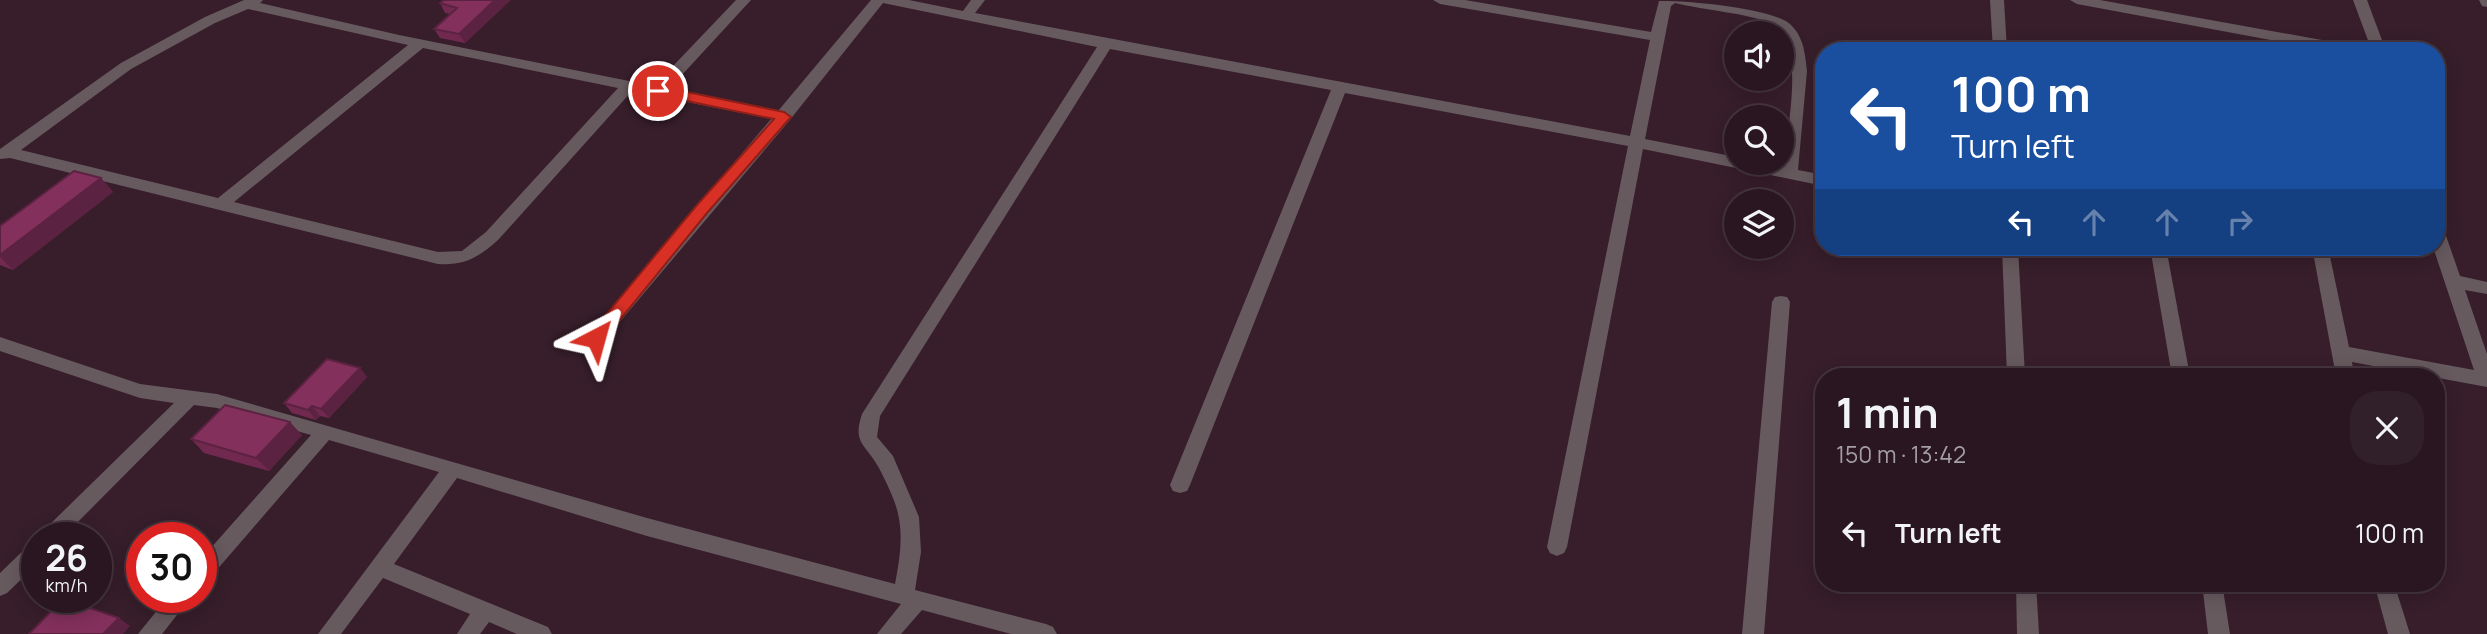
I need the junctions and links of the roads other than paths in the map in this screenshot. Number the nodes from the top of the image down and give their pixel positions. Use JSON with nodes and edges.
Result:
{"nodes":[{"id":1,"x":744,"y":0,"type":"edge"},
{"id":2,"x":878,"y":0,"type":"edge"},
{"id":3,"x":888,"y":0,"type":"edge"},
{"id":4,"x":978,"y":0,"type":"edge"},
{"id":5,"x":1440,"y":0,"type":"edge"},
{"id":6,"x":1679,"y":0,"type":"edge"},
{"id":7,"x":1997,"y":0,"type":"edge"},
{"id":8,"x":2077,"y":0,"type":"edge"},
{"id":9,"x":2360,"y":0,"type":"edge"},
{"id":10,"x":1666,"y":1,"type":"edge"},
{"id":11,"x":251,"y":2,"type":"edge"},
{"id":12,"x":2122,"y":4,"type":"edge"},
{"id":13,"x":966,"y":16,"type":"junction"},
{"id":14,"x":1657,"y":37,"type":"junction"},
{"id":15,"x":1999,"y":42,"type":"edge"},
{"id":16,"x":2311,"y":42,"type":"edge"},
{"id":17,"x":2376,"y":42,"type":"edge"},
{"id":18,"x":420,"y":43,"type":"junction"},
{"id":19,"x":1106,"y":44,"type":"junction"},
{"id":20,"x":629,"y":85,"type":"junction"},
{"id":21,"x":1340,"y":87,"type":"junction"},
{"id":22,"x":658,"y":91,"type":"junction"},
{"id":23,"x":784,"y":117,"type":"junction"},
{"id":24,"x":1794,"y":131,"type":"edge"},
{"id":25,"x":1637,"y":142,"type":"junction"},
{"id":26,"x":4,"y":154,"type":"edge"},
{"id":27,"x":1724,"y":161,"type":"edge"},
{"id":28,"x":1790,"y":175,"type":"edge"},
{"id":29,"x":1815,"y":179,"type":"edge"},
{"id":30,"x":219,"y":205,"type":"junction"},
{"id":31,"x":2010,"y":256,"type":"edge"},
{"id":32,"x":2160,"y":256,"type":"edge"},
{"id":33,"x":2322,"y":256,"type":"edge"},
{"id":34,"x":2445,"y":256,"type":"edge"},
{"id":35,"x":2453,"y":281,"type":"junction"},
{"id":36,"x":2487,"y":288,"type":"edge"},
{"id":37,"x":1781,"y":302,"type":"dead end"},
{"id":38,"x":596,"y":338,"type":"dead end"},
{"id":39,"x":0,"y":344,"type":"edge"},
{"id":40,"x":2341,"y":353,"type":"junction"},
{"id":41,"x":2016,"y":368,"type":"edge"},
{"id":42,"x":2181,"y":368,"type":"edge"},
{"id":43,"x":2344,"y":368,"type":"edge"},
{"id":44,"x":2422,"y":368,"type":"edge"},
{"id":45,"x":2445,"y":372,"type":"edge"},
{"id":46,"x":2487,"y":380,"type":"edge"},
{"id":47,"x":190,"y":398,"type":"junction"},
{"id":48,"x":325,"y":431,"type":"junction"},
{"id":49,"x":453,"y":468,"type":"junction"},
{"id":50,"x":1180,"y":485,"type":"dead end"},
{"id":51,"x":65,"y":522,"type":"edge"},
{"id":52,"x":1558,"y":547,"type":"dead end"},
{"id":53,"x":217,"y":556,"type":"edge"},
{"id":54,"x":21,"y":566,"type":"edge"},
{"id":55,"x":379,"y":567,"type":"junction"},
{"id":56,"x":0,"y":587,"type":"edge"},
{"id":57,"x":2026,"y":592,"type":"edge"},
{"id":58,"x":2213,"y":592,"type":"edge"},
{"id":59,"x":2387,"y":592,"type":"edge"},
{"id":60,"x":911,"y":598,"type":"junction"},
{"id":61,"x":486,"y":610,"type":"junction"},
{"id":62,"x":167,"y":613,"type":"edge"},
{"id":63,"x":149,"y":634,"type":"edge"},
{"id":64,"x":329,"y":634,"type":"edge"},
{"id":65,"x":468,"y":634,"type":"edge"},
{"id":66,"x":541,"y":634,"type":"edge"},
{"id":67,"x":888,"y":634,"type":"edge"},
{"id":68,"x":1046,"y":634,"type":"edge"},
{"id":69,"x":1753,"y":634,"type":"edge"},
{"id":70,"x":2028,"y":634,"type":"edge"},
{"id":71,"x":2220,"y":634,"type":"edge"},
{"id":72,"x":2399,"y":634,"type":"edge"}],
"edges":[{"from":1,"to":22,"type":"street"},
{"from":2,"to":23,"type":"street"},
{"from":3,"to":13,"type":"street"},
{"from":4,"to":13,"type":"street"},
{"from":5,"to":14,"type":"street"},
{"from":6,"to":24,"type":"street"},
{"from":7,"to":15,"type":"street"},
{"from":8,"to":12,"type":"street"},
{"from":9,"to":17,"type":"street"},
{"from":10,"to":14,"type":"street"},
{"from":11,"to":18,"type":"street"},
{"from":11,"to":26,"type":"street"},
{"from":12,"to":16,"type":"street"},
{"from":13,"to":19,"type":"street"},
{"from":14,"to":25,"type":"street"},
{"from":18,"to":20,"type":"street"},
{"from":18,"to":30,"type":"street"},
{"from":19,"to":21,"type":"street"},
{"from":19,"to":60,"type":"street"},
{"from":20,"to":22,"type":"street"},
{"from":20,"to":30,"type":"street"},
{"from":21,"to":25,"type":"street"},
{"from":21,"to":50,"type":"street"},
{"from":22,"to":23,"type":"street"},
{"from":23,"to":38,"type":"street"},
{"from":25,"to":27,"type":"street"},
{"from":25,"to":52,"type":"street"},
{"from":26,"to":30,"type":"street"},
{"from":28,"to":29,"type":"street"},
{"from":31,"to":41,"type":"street"},
{"from":32,"to":42,"type":"street"},
{"from":33,"to":40,"type":"street"},
{"from":34,"to":35,"type":"street"},
{"from":35,"to":36,"type":"street"},
{"from":35,"to":46,"type":"street"},
{"from":37,"to":69,"type":"street"},
{"from":39,"to":47,"type":"street"},
{"from":40,"to":43,"type":"street"},
{"from":40,"to":44,"type":"street"},
{"from":45,"to":46,"type":"street"},
{"from":47,"to":48,"type":"street"},
{"from":47,"to":51,"type":"street"},
{"from":48,"to":49,"type":"street"},
{"from":48,"to":53,"type":"street"},
{"from":49,"to":55,"type":"street"},
{"from":49,"to":60,"type":"street"},
{"from":54,"to":56,"type":"street"},
{"from":55,"to":61,"type":"street"},
{"from":55,"to":64,"type":"street"},
{"from":57,"to":70,"type":"street"},
{"from":58,"to":71,"type":"street"},
{"from":59,"to":72,"type":"street"},
{"from":60,"to":67,"type":"street"},
{"from":60,"to":68,"type":"street"},
{"from":61,"to":65,"type":"street"},
{"from":61,"to":66,"type":"street"},
{"from":62,"to":63,"type":"street"}]}
